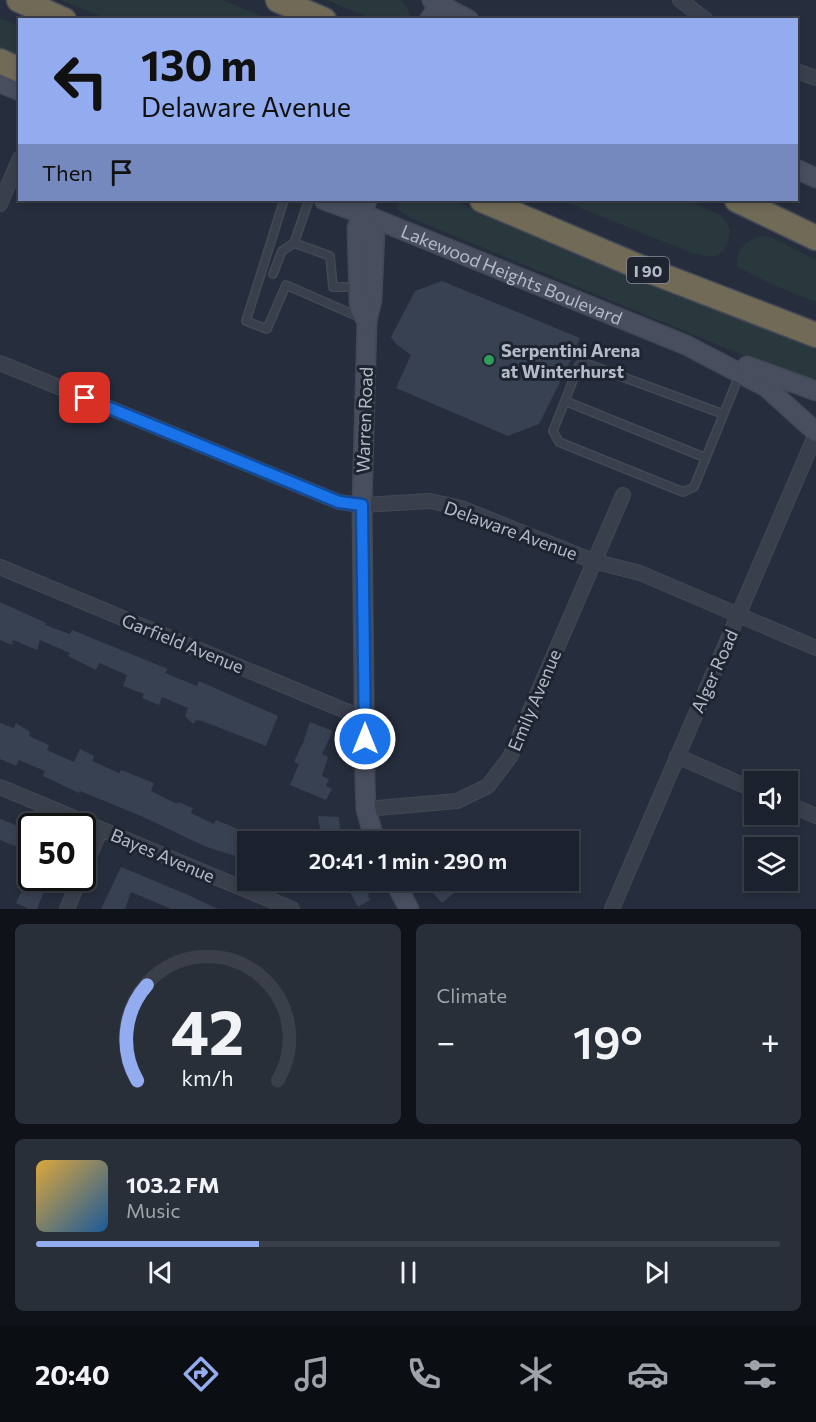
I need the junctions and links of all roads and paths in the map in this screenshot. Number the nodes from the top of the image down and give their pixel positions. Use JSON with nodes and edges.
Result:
{"nodes":[{"id":1,"x":19,"y":0,"type":"edge"},
{"id":2,"x":278,"y":0,"type":"edge"},
{"id":3,"x":680,"y":0,"type":"edge"},
{"id":4,"x":441,"y":1,"type":"edge"},
{"id":5,"x":60,"y":18,"type":"edge"},
{"id":6,"x":319,"y":18,"type":"edge"},
{"id":7,"x":430,"y":18,"type":"edge"},
{"id":8,"x":466,"y":18,"type":"edge"},
{"id":9,"x":703,"y":18,"type":"edge"},
{"id":10,"x":0,"y":61,"type":"edge"},
{"id":11,"x":18,"y":69,"type":"edge"},
{"id":12,"x":798,"y":72,"type":"edge"},
{"id":13,"x":816,"y":78,"type":"edge"},
{"id":14,"x":0,"y":83,"type":"edge"},
{"id":15,"x":18,"y":90,"type":"edge"},
{"id":16,"x":18,"y":163,"type":"edge"},
{"id":17,"x":798,"y":170,"type":"edge"},
{"id":18,"x":816,"y":178,"type":"edge"},
{"id":19,"x":284,"y":201,"type":"edge"},
{"id":20,"x":309,"y":201,"type":"edge"},
{"id":21,"x":330,"y":201,"type":"edge"},
{"id":22,"x":484,"y":201,"type":"edge"},
{"id":23,"x":739,"y":201,"type":"edge"},
{"id":24,"x":0,"y":204,"type":"edge"},
{"id":25,"x":365,"y":207,"type":"edge"},
{"id":26,"x":816,"y":238,"type":"edge"},
{"id":27,"x":294,"y":243,"type":"junction"},
{"id":28,"x":273,"y":274,"type":"dead end"},
{"id":29,"x":359,"y":287,"type":"junction"},
{"id":30,"x":367,"y":321,"type":"junction"},
{"id":31,"x":816,"y":335,"type":"edge"},
{"id":32,"x":686,"y":345,"type":"junction"},
{"id":33,"x":0,"y":363,"type":"edge"},
{"id":34,"x":740,"y":373,"type":"junction"},
{"id":35,"x":816,"y":391,"type":"edge"},
{"id":36,"x":565,"y":401,"type":"junction"},
{"id":37,"x":723,"y":414,"type":"junction"},
{"id":38,"x":816,"y":433,"type":"edge"},
{"id":39,"x":706,"y":458,"type":"junction"},
{"id":40,"x":623,"y":495,"type":"dead end"},
{"id":41,"x":362,"y":505,"type":"junction"},
{"id":42,"x":593,"y":561,"type":"junction"},
{"id":43,"x":0,"y":567,"type":"edge"},
{"id":44,"x":738,"y":615,"type":"junction"},
{"id":45,"x":816,"y":648,"type":"edge"},
{"id":46,"x":365,"y":719,"type":"junction"},
{"id":47,"x":677,"y":756,"type":"junction"},
{"id":48,"x":744,"y":785,"type":"edge"},
{"id":49,"x":0,"y":787,"type":"edge"},
{"id":50,"x":798,"y":808,"type":"edge"},
{"id":51,"x":366,"y":809,"type":"junction"},
{"id":52,"x":816,"y":816,"type":"edge"},
{"id":53,"x":101,"y":829,"type":"junction"},
{"id":54,"x":372,"y":831,"type":"edge"},
{"id":55,"x":96,"y":841,"type":"edge"},
{"id":56,"x":75,"y":891,"type":"edge"},
{"id":57,"x":400,"y":891,"type":"edge"},
{"id":58,"x":67,"y":909,"type":"edge"},
{"id":59,"x":292,"y":909,"type":"edge"},
{"id":60,"x":409,"y":909,"type":"edge"},
{"id":61,"x":612,"y":909,"type":"edge"}],
"edges":[{"from":1,"to":5,"type":"highway"},
{"from":2,"to":6,"type":"highway"},
{"from":3,"to":9,"type":"street"},
{"from":4,"to":7,"type":"main road"},
{"from":4,"to":8,"type":"main road"},
{"from":10,"to":11,"type":"highway"},
{"from":12,"to":13,"type":"street"},
{"from":14,"to":15,"type":"main road"},
{"from":16,"to":24,"type":"street"},
{"from":17,"to":18,"type":"main road"},
{"from":19,"to":30,"type":"lane"},
{"from":20,"to":27,"type":"lane"},
{"from":21,"to":25,"type":"main road","name":"Lakewood Heights Boulevard"},
{"from":22,"to":31,"type":"highway","number":"I 90"},
{"from":23,"to":26,"type":"highway"},
{"from":25,"to":29,"type":"main road","name":"Warren Road"},
{"from":25,"to":30,"type":"main road","name":"Warren Road"},
{"from":25,"to":32,"type":"main road","name":"Lakewood Heights Boulevard"},
{"from":27,"to":28,"type":"lane"},
{"from":27,"to":29,"type":"lane"},
{"from":29,"to":30,"type":"main road","name":"Warren Road"},
{"from":30,"to":41,"type":"main road","name":"Warren Road"},
{"from":32,"to":34,"type":"main road","name":"Lakewood Heights Boulevard"},
{"from":32,"to":35,"type":"main road"},
{"from":33,"to":41,"type":"street","name":"Delaware Avenue"},
{"from":34,"to":37,"type":"lane"},
{"from":34,"to":38,"type":"main road","name":"Lakewood Heights Boulevard"},
{"from":36,"to":37,"type":"lane"},
{"from":36,"to":39,"type":"lane"},
{"from":36,"to":39,"type":"lane"},
{"from":37,"to":39,"type":"lane"},
{"from":38,"to":44,"type":"street","name":"Alger Road"},
{"from":40,"to":42,"type":"street","name":"Emily Avenue"},
{"from":41,"to":42,"type":"street","name":"Delaware Avenue"},
{"from":41,"to":46,"type":"main road","name":"Warren Road"},
{"from":42,"to":44,"type":"street","name":"Delaware Avenue"},
{"from":42,"to":51,"type":"street","name":"Emily Avenue"},
{"from":43,"to":46,"type":"street","name":"Garfield Avenue"},
{"from":44,"to":45,"type":"street","name":"Delaware Avenue"},
{"from":44,"to":47,"type":"street","name":"Alger Road"},
{"from":46,"to":51,"type":"main road","name":"Warren Road"},
{"from":47,"to":48,"type":"street"},
{"from":47,"to":61,"type":"street","name":"Alger Road"},
{"from":49,"to":53,"type":"street","name":"Bayes Avenue"},
{"from":50,"to":52,"type":"street"},
{"from":51,"to":54,"type":"main road","name":"Warren Road"},
{"from":53,"to":55,"type":"street"},
{"from":53,"to":59,"type":"street","name":"Bayes Avenue"},
{"from":56,"to":58,"type":"street"},
{"from":57,"to":60,"type":"main road"}]}
